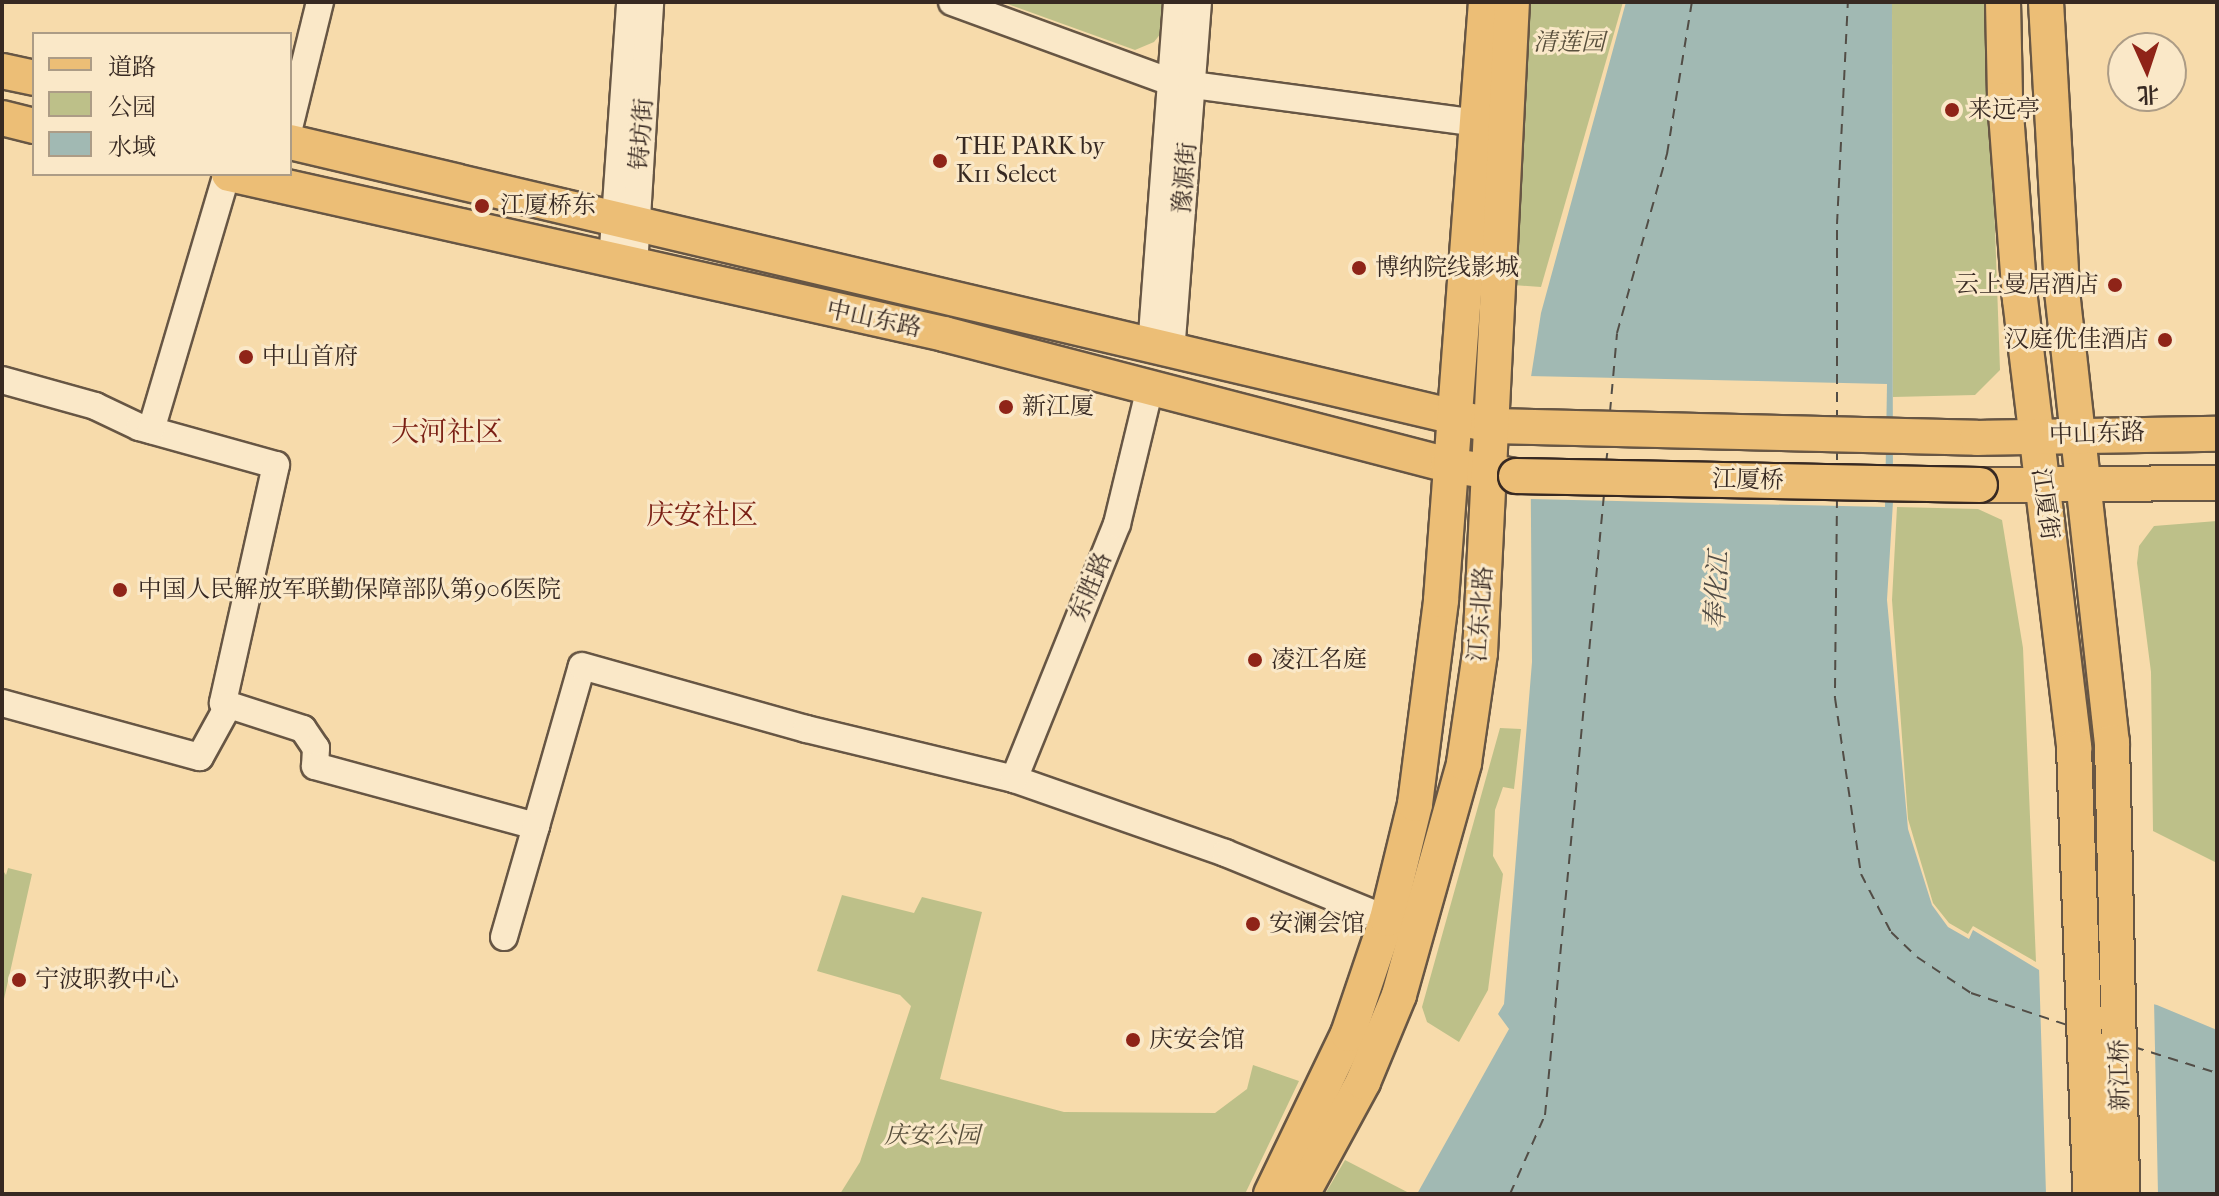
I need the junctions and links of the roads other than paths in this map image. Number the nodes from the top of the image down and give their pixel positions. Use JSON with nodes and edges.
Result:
{"nodes":[{"id":1,"x":320,"y":2,"type":"edge"},
{"id":2,"x":630,"y":2,"type":"edge"},
{"id":3,"x":650,"y":2,"type":"edge"},
{"id":4,"x":952,"y":2,"type":"edge"},
{"id":5,"x":1177,"y":2,"type":"edge"},
{"id":6,"x":1198,"y":2,"type":"edge"},
{"id":7,"x":1486,"y":2,"type":"edge"},
{"id":8,"x":1512,"y":2,"type":"edge"},
{"id":9,"x":2003,"y":2,"type":"edge"},
{"id":10,"x":2046,"y":2,"type":"edge"},
{"id":11,"x":2,"y":71,"type":"edge"},
{"id":12,"x":32,"y":78,"type":"edge"},
{"id":13,"x":1182,"y":84,"type":"junction"},
{"id":14,"x":292,"y":116,"type":"edge"},
{"id":15,"x":2,"y":118,"type":"edge"},
{"id":16,"x":1477,"y":123,"type":"junction"},
{"id":17,"x":32,"y":126,"type":"edge"},
{"id":18,"x":292,"y":142,"type":"edge"},
{"id":19,"x":227,"y":176,"type":"edge"},
{"id":20,"x":237,"y":176,"type":"edge"},
{"id":21,"x":626,"y":222,"type":"junction"},
{"id":22,"x":623,"y":264,"type":"junction"},
{"id":23,"x":1161,"y":351,"type":"junction"},
{"id":24,"x":2,"y":380,"type":"edge"},
{"id":25,"x":1150,"y":388,"type":"junction"},
{"id":26,"x":1452,"y":417,"type":"junction"},
{"id":27,"x":1505,"y":426,"type":"junction"},
{"id":28,"x":151,"y":430,"type":"junction"},
{"id":29,"x":2078,"y":434,"type":"junction"},
{"id":30,"x":2217,"y":434,"type":"edge"},
{"id":31,"x":2036,"y":436,"type":"junction"},
{"id":32,"x":1977,"y":438,"type":"joint"},
{"id":33,"x":1448,"y":465,"type":"junction"},
{"id":34,"x":1502,"y":475,"type":"junction"},
{"id":35,"x":2083,"y":482,"type":"junction"},
{"id":36,"x":2042,"y":483,"type":"junction"},
{"id":37,"x":2217,"y":483,"type":"edge"},
{"id":38,"x":1980,"y":485,"type":"joint"},
{"id":39,"x":2,"y":703,"type":"edge"},
{"id":40,"x":228,"y":706,"type":"junction"},
{"id":41,"x":1014,"y":779,"type":"junction"},
{"id":42,"x":536,"y":826,"type":"junction"},
{"id":43,"x":1387,"y":919,"type":"junction"},
{"id":44,"x":504,"y":937,"type":"dead end"},
{"id":45,"x":2118,"y":956,"type":"joint"},
{"id":46,"x":2084,"y":958,"type":"joint"},
{"id":47,"x":1271,"y":1194,"type":"edge"},
{"id":48,"x":1302,"y":1194,"type":"edge"},
{"id":49,"x":2090,"y":1194,"type":"edge"},
{"id":50,"x":2122,"y":1194,"type":"edge"}],
"edges":[{"from":1,"to":14,"type":"street"},
{"from":2,"to":21,"type":"street","name":"铸坊街"},
{"from":3,"to":21,"type":"street","name":"铸坊街"},
{"from":4,"to":13,"type":"street"},
{"from":5,"to":13,"type":"street","name":"豫源街"},
{"from":6,"to":13,"type":"street","name":"豫源街"},
{"from":7,"to":16,"type":"main road","name":"江东北路"},
{"from":8,"to":27,"type":"main road","name":"江东北路"},
{"from":9,"to":31,"type":"main road","name":"江厦街"},
{"from":10,"to":29,"type":"main road","name":"江厦街"},
{"from":11,"to":12,"type":"main road"},
{"from":13,"to":16,"type":"street"},
{"from":13,"to":23,"type":"street","name":"豫源街"},
{"from":15,"to":17,"type":"main road"},
{"from":16,"to":26,"type":"main road","name":"江东北路"},
{"from":18,"to":21,"type":"main road","name":"中山东路"},
{"from":19,"to":28,"type":"street"},
{"from":20,"to":22,"type":"main road","name":"中山东路"},
{"from":21,"to":22,"type":"street","name":"铸坊街"},
{"from":21,"to":23,"type":"main road","name":"中山东路"},
{"from":22,"to":25,"type":"main road","name":"中山东路"},
{"from":23,"to":26,"type":"main road","name":"中山东路"},
{"from":24,"to":28,"type":"street"},
{"from":25,"to":33,"type":"main road","name":"中山东路"},
{"from":25,"to":41,"type":"street","name":"东胜路"},
{"from":26,"to":27,"type":"main road","name":"中山东路"},
{"from":26,"to":33,"type":"main road","name":"江东北路"},
{"from":27,"to":32,"type":"main road","name":"江厦桥"},
{"from":27,"to":34,"type":"main road","name":"江东北路"},
{"from":28,"to":40,"type":"street"},
{"from":29,"to":30,"type":"main road","name":"中山东路"},
{"from":29,"to":31,"type":"main road","name":"中山东路"},
{"from":29,"to":35,"type":"main road","name":"江厦街"},
{"from":31,"to":32,"type":"main road","name":"中山东路"},
{"from":31,"to":36,"type":"main road","name":"江厦街"},
{"from":33,"to":34,"type":"main road","name":"中山东路"},
{"from":33,"to":43,"type":"main road","name":"江东北路"},
{"from":34,"to":38,"type":"main road","name":"江厦桥","bridge":true},
{"from":34,"to":48,"type":"main road","name":"江东北路"},
{"from":35,"to":36,"type":"main road","name":"中山东路"},
{"from":35,"to":37,"type":"main road","name":"中山东路"},
{"from":35,"to":45,"type":"main road","name":"江厦街"},
{"from":36,"to":38,"type":"main road","name":"中山东路"},
{"from":36,"to":46,"type":"main road","name":"江厦街"},
{"from":39,"to":40,"type":"street"},
{"from":40,"to":42,"type":"street"},
{"from":41,"to":42,"type":"street"},
{"from":41,"to":43,"type":"street"},
{"from":42,"to":44,"type":"street"},
{"from":43,"to":47,"type":"main road","name":"江东北路"},
{"from":45,"to":50,"type":"main road","name":"新江桥"},
{"from":46,"to":49,"type":"main road","name":"新江桥"}]}
